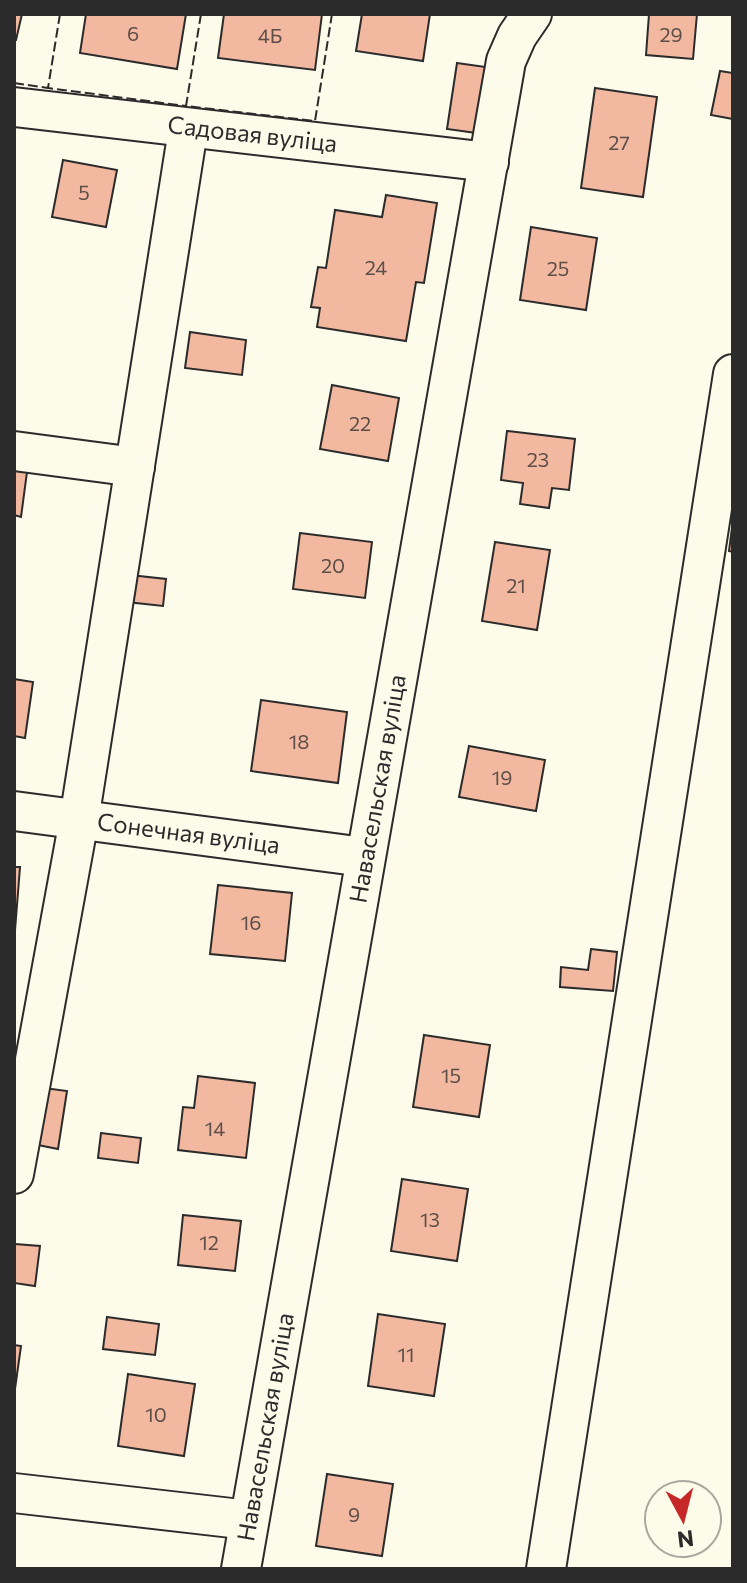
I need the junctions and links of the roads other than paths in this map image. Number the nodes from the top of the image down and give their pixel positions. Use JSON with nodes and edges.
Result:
{"nodes":[{"id":1,"x":532,"y":14,"type":"edge"},
{"id":2,"x":14,"y":107,"type":"edge"},
{"id":3,"x":188,"y":130,"type":"junction"},
{"id":4,"x":489,"y":162,"type":"junction"},
{"id":5,"x":733,"y":374,"type":"edge"},
{"id":6,"x":14,"y":451,"type":"edge"},
{"id":7,"x":135,"y":467,"type":"junction"},
{"id":8,"x":14,"y":811,"type":"edge"},
{"id":9,"x":79,"y":820,"type":"junction"},
{"id":10,"x":364,"y":857,"type":"junction"},
{"id":11,"x":15,"y":1161,"type":"edge"},
{"id":12,"x":14,"y":1493,"type":"edge"},
{"id":13,"x":249,"y":1520,"type":"junction"},
{"id":14,"x":241,"y":1569,"type":"edge"},
{"id":15,"x":546,"y":1569,"type":"edge"}],
"edges":[{"from":1,"to":4,"type":"street","name":"Навасельская вуліца"},
{"from":2,"to":3,"type":"street","name":"Садовая вуліца"},
{"from":3,"to":4,"type":"street","name":"Садовая вуліца"},
{"from":3,"to":7,"type":"street"},
{"from":4,"to":10,"type":"street","name":"Навасельская вуліца"},
{"from":5,"to":15,"type":"street"},
{"from":6,"to":7,"type":"street"},
{"from":7,"to":9,"type":"street"},
{"from":8,"to":9,"type":"street","name":"Сонечная вуліца"},
{"from":9,"to":10,"type":"street","name":"Сонечная вуліца"},
{"from":9,"to":11,"type":"street"},
{"from":10,"to":13,"type":"street","name":"Навасельская вуліца"},
{"from":12,"to":13,"type":"street"},
{"from":13,"to":14,"type":"street","name":"Навасельская вуліца"}]}
